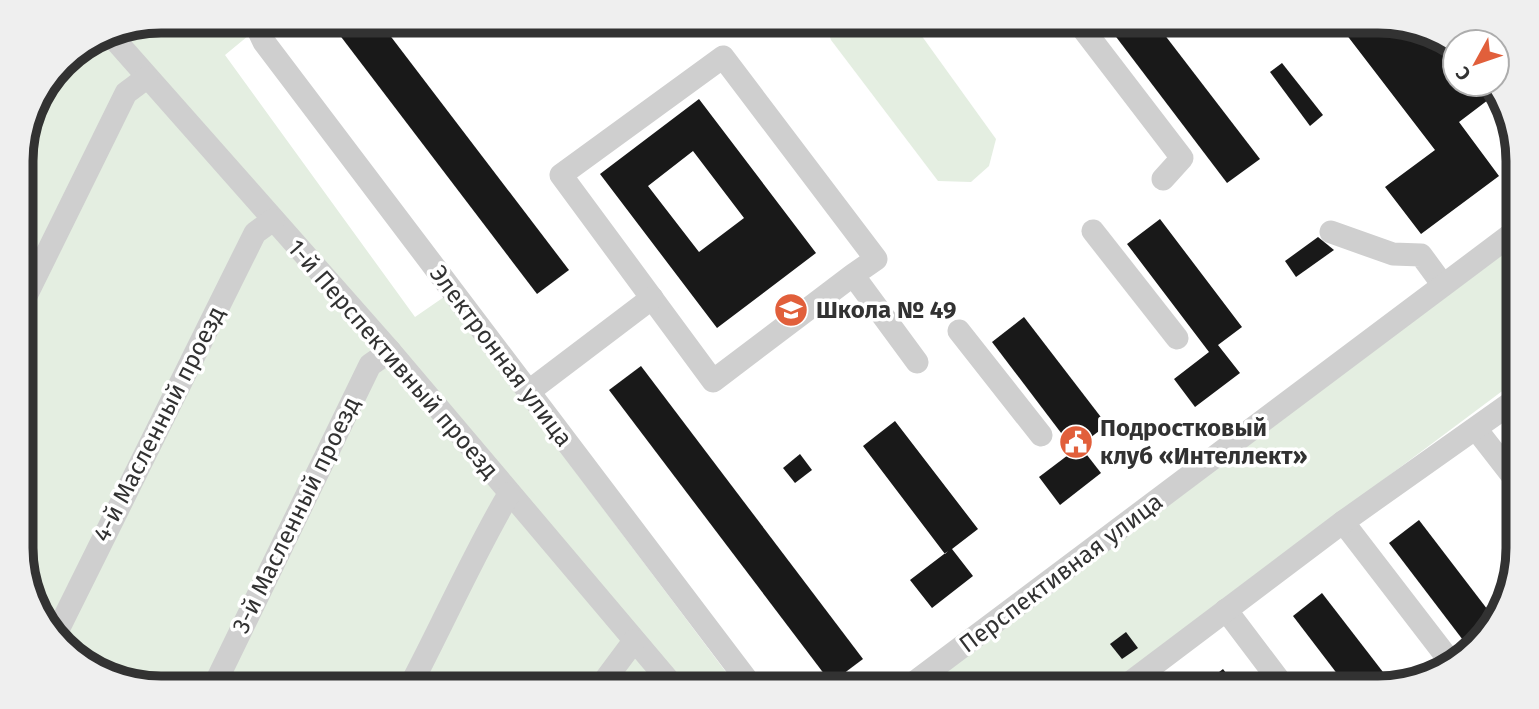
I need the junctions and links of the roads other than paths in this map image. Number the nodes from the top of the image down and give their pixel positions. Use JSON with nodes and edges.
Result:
{"nodes":[{"id":1,"x":260,"y":33,"type":"edge"},
{"id":2,"x":1086,"y":33,"type":"edge"},
{"id":3,"x":116,"y":42,"type":"edge"},
{"id":4,"x":146,"y":78,"type":"junction"},
{"id":5,"x":1163,"y":178,"type":"dead end"},
{"id":6,"x":273,"y":220,"type":"junction"},
{"id":7,"x":1093,"y":231,"type":"dead end"},
{"id":8,"x":1331,"y":232,"type":"dead end"},
{"id":9,"x":1506,"y":238,"type":"edge"},
{"id":10,"x":853,"y":275,"type":"junction"},
{"id":11,"x":34,"y":280,"type":"edge"},
{"id":12,"x":1443,"y":285,"type":"junction"},
{"id":13,"x":652,"y":298,"type":"junction"},
{"id":14,"x":959,"y":331,"type":"dead end"},
{"id":15,"x":1177,"y":338,"type":"dead end"},
{"id":16,"x":390,"y":351,"type":"junction"},
{"id":17,"x":917,"y":362,"type":"dead end"},
{"id":18,"x":528,"y":392,"type":"junction"},
{"id":19,"x":1506,"y":407,"type":"edge"},
{"id":20,"x":1476,"y":429,"type":"junction"},
{"id":21,"x":1041,"y":435,"type":"dead end"},
{"id":22,"x":1506,"y":468,"type":"edge"},
{"id":23,"x":509,"y":494,"type":"junction"},
{"id":24,"x":1343,"y":522,"type":"junction"},
{"id":25,"x":1226,"y":610,"type":"junction"},
{"id":26,"x":60,"y":625,"type":"edge"},
{"id":27,"x":634,"y":640,"type":"junction"},
{"id":28,"x":1446,"y":656,"type":"edge"},
{"id":29,"x":924,"y":675,"type":"edge"},
{"id":30,"x":1141,"y":675,"type":"edge"},
{"id":31,"x":1275,"y":675,"type":"edge"},
{"id":32,"x":219,"y":676,"type":"edge"},
{"id":33,"x":416,"y":676,"type":"edge"},
{"id":34,"x":608,"y":676,"type":"edge"},
{"id":35,"x":664,"y":676,"type":"edge"},
{"id":36,"x":744,"y":676,"type":"edge"}],
"edges":[{"from":1,"to":18,"type":"street","name":"Электронная улица"},
{"from":2,"to":5,"type":"street"},
{"from":3,"to":4,"type":"street","name":"1-й Перспективный проезд"},
{"from":4,"to":6,"type":"street","name":"1-й Перспективный проезд"},
{"from":4,"to":11,"type":"street"},
{"from":6,"to":16,"type":"street","name":"1-й Перспективный проезд"},
{"from":6,"to":26,"type":"street","name":"4-й Масленный проезд"},
{"from":7,"to":15,"type":"street"},
{"from":8,"to":12,"type":"street"},
{"from":9,"to":12,"type":"street","name":"Перспективная улица"},
{"from":10,"to":13,"type":"street"},
{"from":10,"to":13,"type":"street"},
{"from":10,"to":17,"type":"street"},
{"from":12,"to":29,"type":"street","name":"Перспективная улица"},
{"from":13,"to":18,"type":"street"},
{"from":14,"to":21,"type":"street"},
{"from":16,"to":23,"type":"street","name":"1-й Перспективный проезд"},
{"from":16,"to":32,"type":"street","name":"3-й Масленный проезд"},
{"from":18,"to":36,"type":"street","name":"Электронная улица"},
{"from":19,"to":20,"type":"street"},
{"from":20,"to":22,"type":"street"},
{"from":20,"to":24,"type":"street"},
{"from":23,"to":27,"type":"street","name":"1-й Перспективный проезд"},
{"from":23,"to":33,"type":"street"},
{"from":24,"to":25,"type":"street"},
{"from":24,"to":28,"type":"street"},
{"from":25,"to":30,"type":"street"},
{"from":25,"to":31,"type":"street"},
{"from":27,"to":34,"type":"street"},
{"from":27,"to":35,"type":"street","name":"1-й Перспективный проезд"}]}
